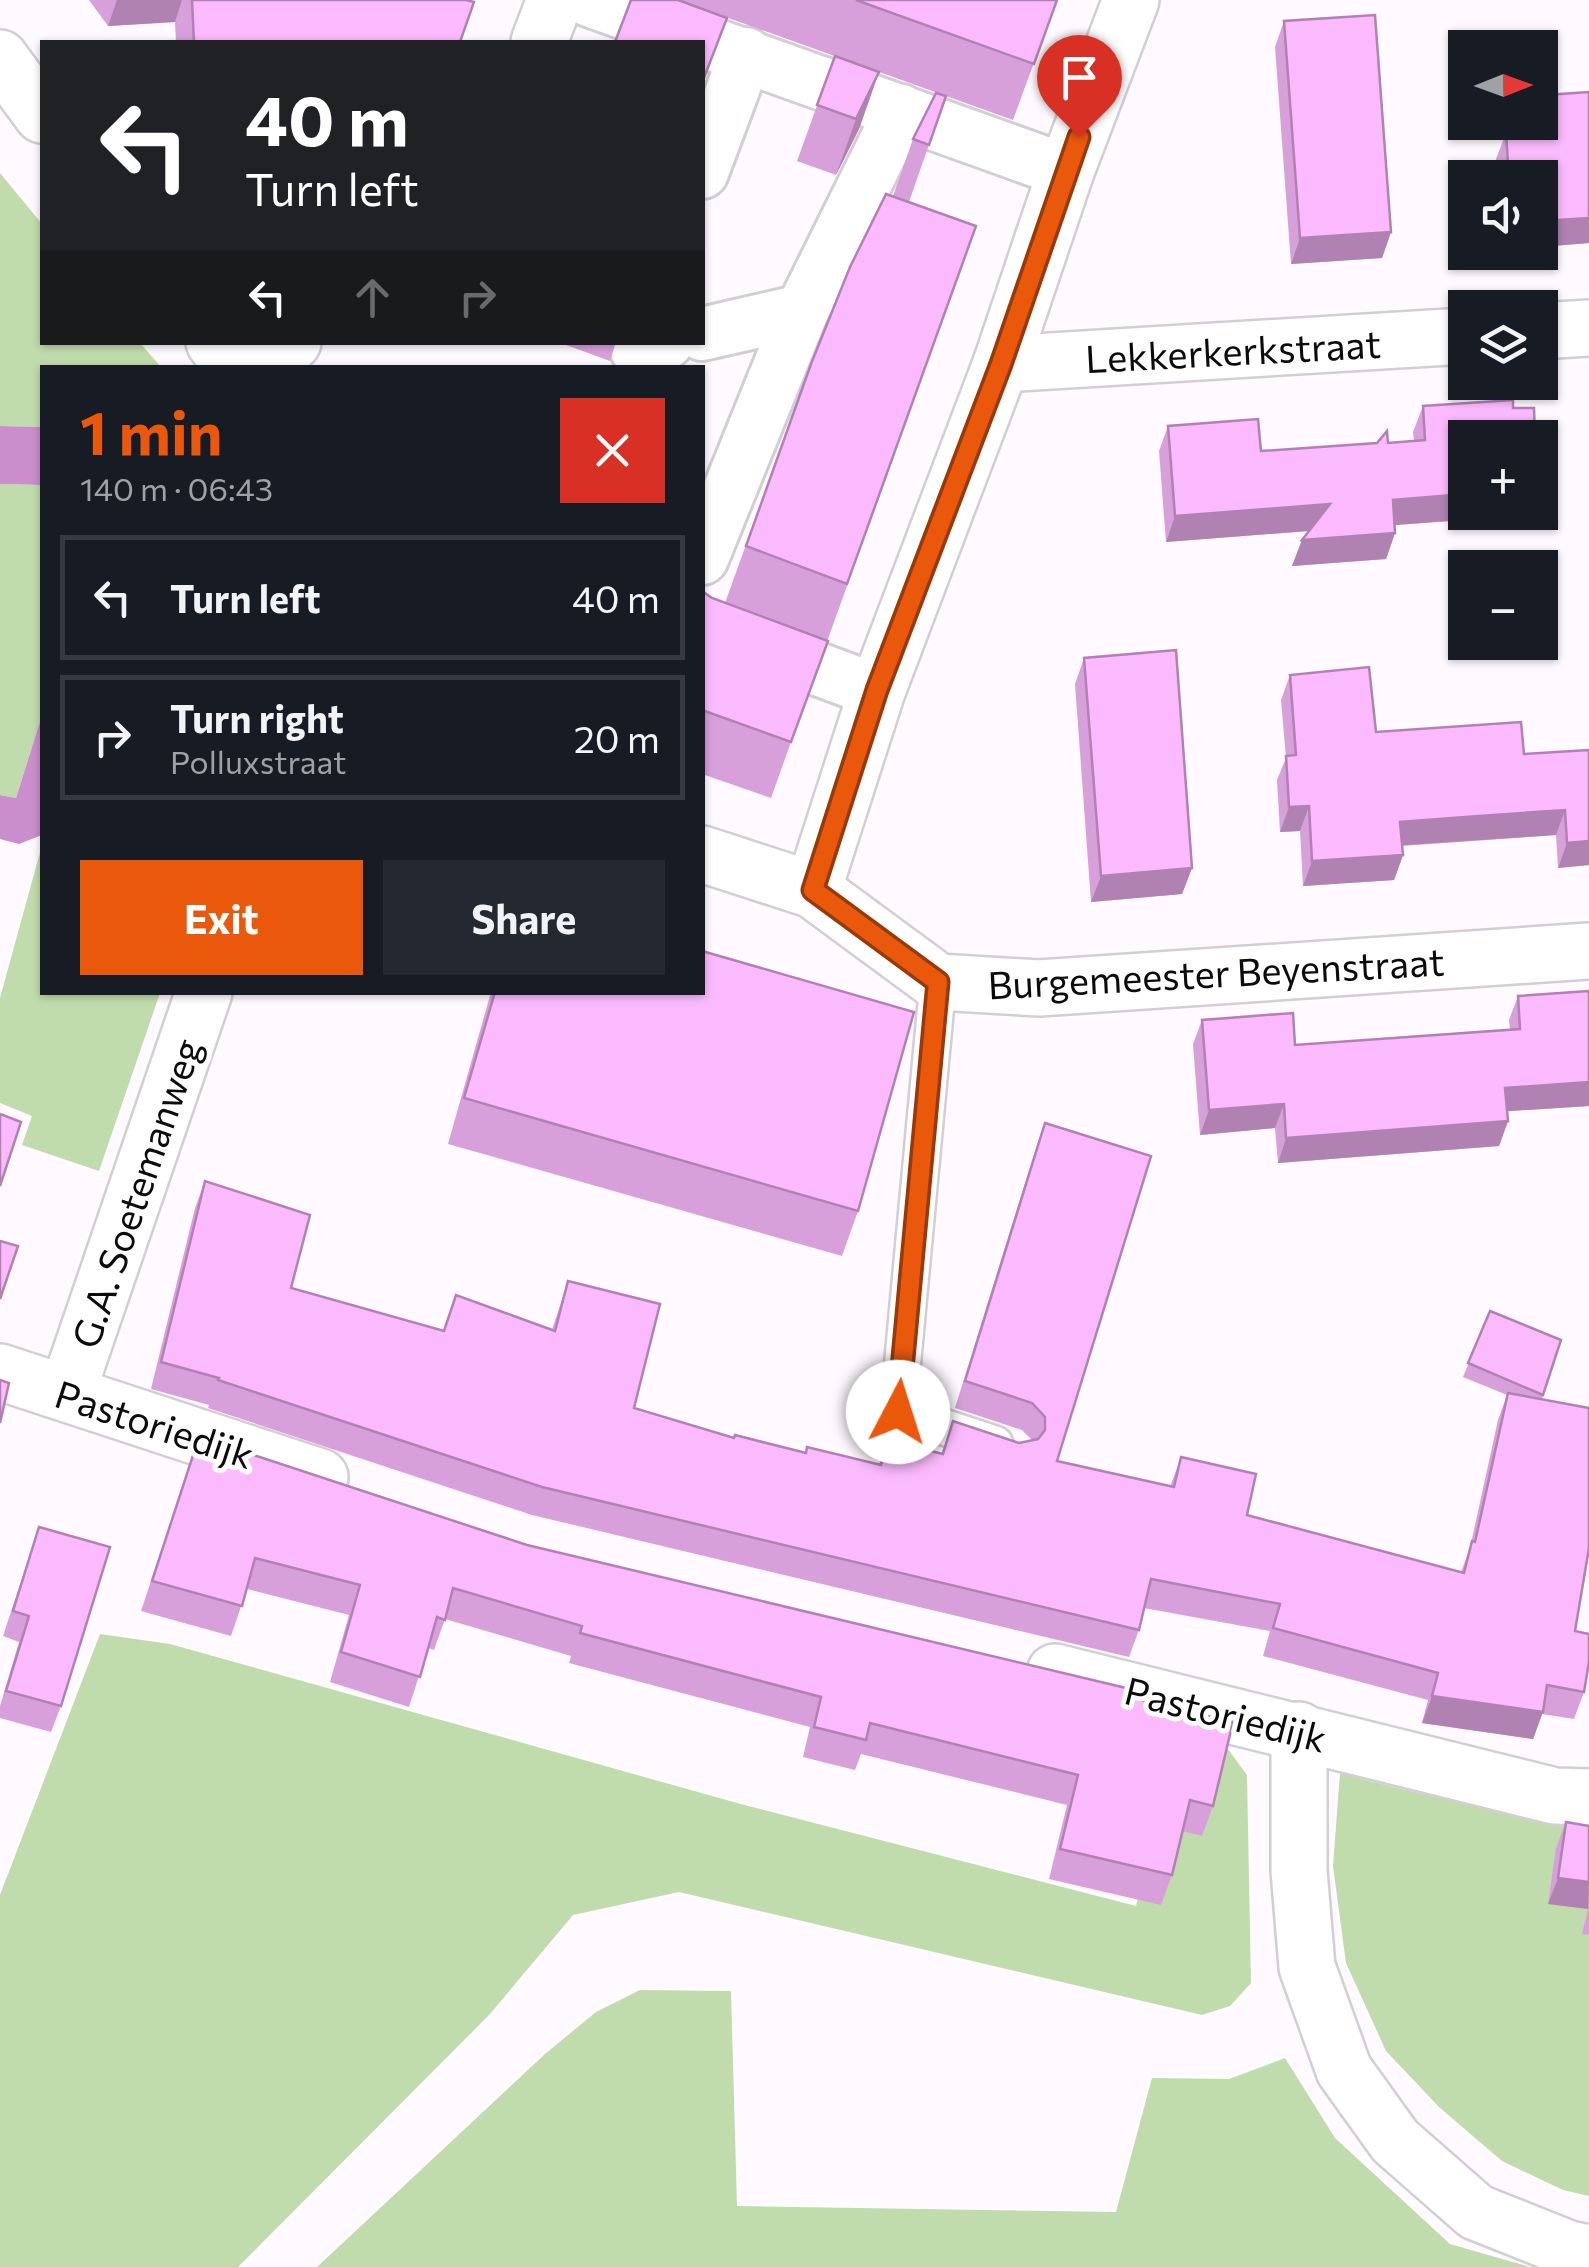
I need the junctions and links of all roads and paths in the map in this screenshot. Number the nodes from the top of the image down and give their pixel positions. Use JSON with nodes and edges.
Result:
{"nodes":[{"id":1,"x":556,"y":0,"type":"edge"},
{"id":2,"x":588,"y":0,"type":"edge"},
{"id":3,"x":1131,"y":0,"type":"edge"},
{"id":4,"x":540,"y":40,"type":"edge"},
{"id":5,"x":746,"y":54,"type":"junction"},
{"id":6,"x":0,"y":58,"type":"edge"},
{"id":7,"x":900,"y":111,"type":"junction"},
{"id":8,"x":40,"y":112,"type":"edge"},
{"id":9,"x":705,"y":164,"type":"edge"},
{"id":10,"x":1066,"y":172,"type":"junction"},
{"id":11,"x":802,"y":310,"type":"junction"},
{"id":12,"x":1589,"y":328,"type":"edge"},
{"id":13,"x":1558,"y":330,"type":"edge"},
{"id":14,"x":705,"y":333,"type":"edge"},
{"id":15,"x":1448,"y":337,"type":"edge"},
{"id":16,"x":290,"y":345,"type":"edge"},
{"id":17,"x":638,"y":345,"type":"edge"},
{"id":18,"x":655,"y":345,"type":"edge"},
{"id":19,"x":1001,"y":364,"type":"junction"},
{"id":20,"x":269,"y":365,"type":"edge"},
{"id":21,"x":705,"y":551,"type":"edge"},
{"id":22,"x":705,"y":627,"type":"edge"},
{"id":23,"x":877,"y":690,"type":"junction"},
{"id":24,"x":705,"y":855,"type":"edge"},
{"id":25,"x":813,"y":890,"type":"junction"},
{"id":26,"x":1589,"y":952,"type":"edge"},
{"id":27,"x":938,"y":982,"type":"junction"},
{"id":28,"x":203,"y":995,"type":"edge"},
{"id":29,"x":0,"y":1372,"type":"edge"},
{"id":30,"x":67,"y":1393,"type":"junction"},
{"id":31,"x":1015,"y":1450,"type":"edge"},
{"id":32,"x":359,"y":1490,"type":"edge"},
{"id":33,"x":1008,"y":1661,"type":"edge"},
{"id":34,"x":1300,"y":1730,"type":"junction"},
{"id":35,"x":1589,"y":1797,"type":"edge"},
{"id":36,"x":1589,"y":2254,"type":"edge"}],
"edges":[{"from":1,"to":4,"type":"street"},
{"from":2,"to":5,"type":"street"},
{"from":3,"to":10,"type":"street"},
{"from":5,"to":7,"type":"street"},
{"from":5,"to":9,"type":"street"},
{"from":6,"to":8,"type":"street"},
{"from":7,"to":10,"type":"street"},
{"from":7,"to":11,"type":"street"},
{"from":10,"to":19,"type":"street"},
{"from":11,"to":14,"type":"street"},
{"from":11,"to":21,"type":"street"},
{"from":12,"to":13,"type":"street"},
{"from":15,"to":19,"type":"street","name":"Lekkerkerkstraat"},
{"from":16,"to":20,"type":"street"},
{"from":17,"to":18,"type":"street"},
{"from":19,"to":23,"type":"street"},
{"from":22,"to":23,"type":"street"},
{"from":23,"to":25,"type":"street"},
{"from":24,"to":25,"type":"street","name":"Burgemeester Beyenstraat"},
{"from":25,"to":27,"type":"street","name":"Burgemeester Beyenstraat"},
{"from":26,"to":27,"type":"street","name":"Burgemeester Beyenstraat"},
{"from":27,"to":31,"type":"lane"},
{"from":28,"to":30,"type":"street","name":"G.A. Soetemanweg"},
{"from":29,"to":30,"type":"street","name":"Pastoriedijk"},
{"from":30,"to":32,"type":"street","name":"Pastoriedijk"},
{"from":33,"to":34,"type":"street","name":"Pastoriedijk"},
{"from":34,"to":35,"type":"street","name":"Pastoriedijk"},
{"from":34,"to":36,"type":"street"}]}
